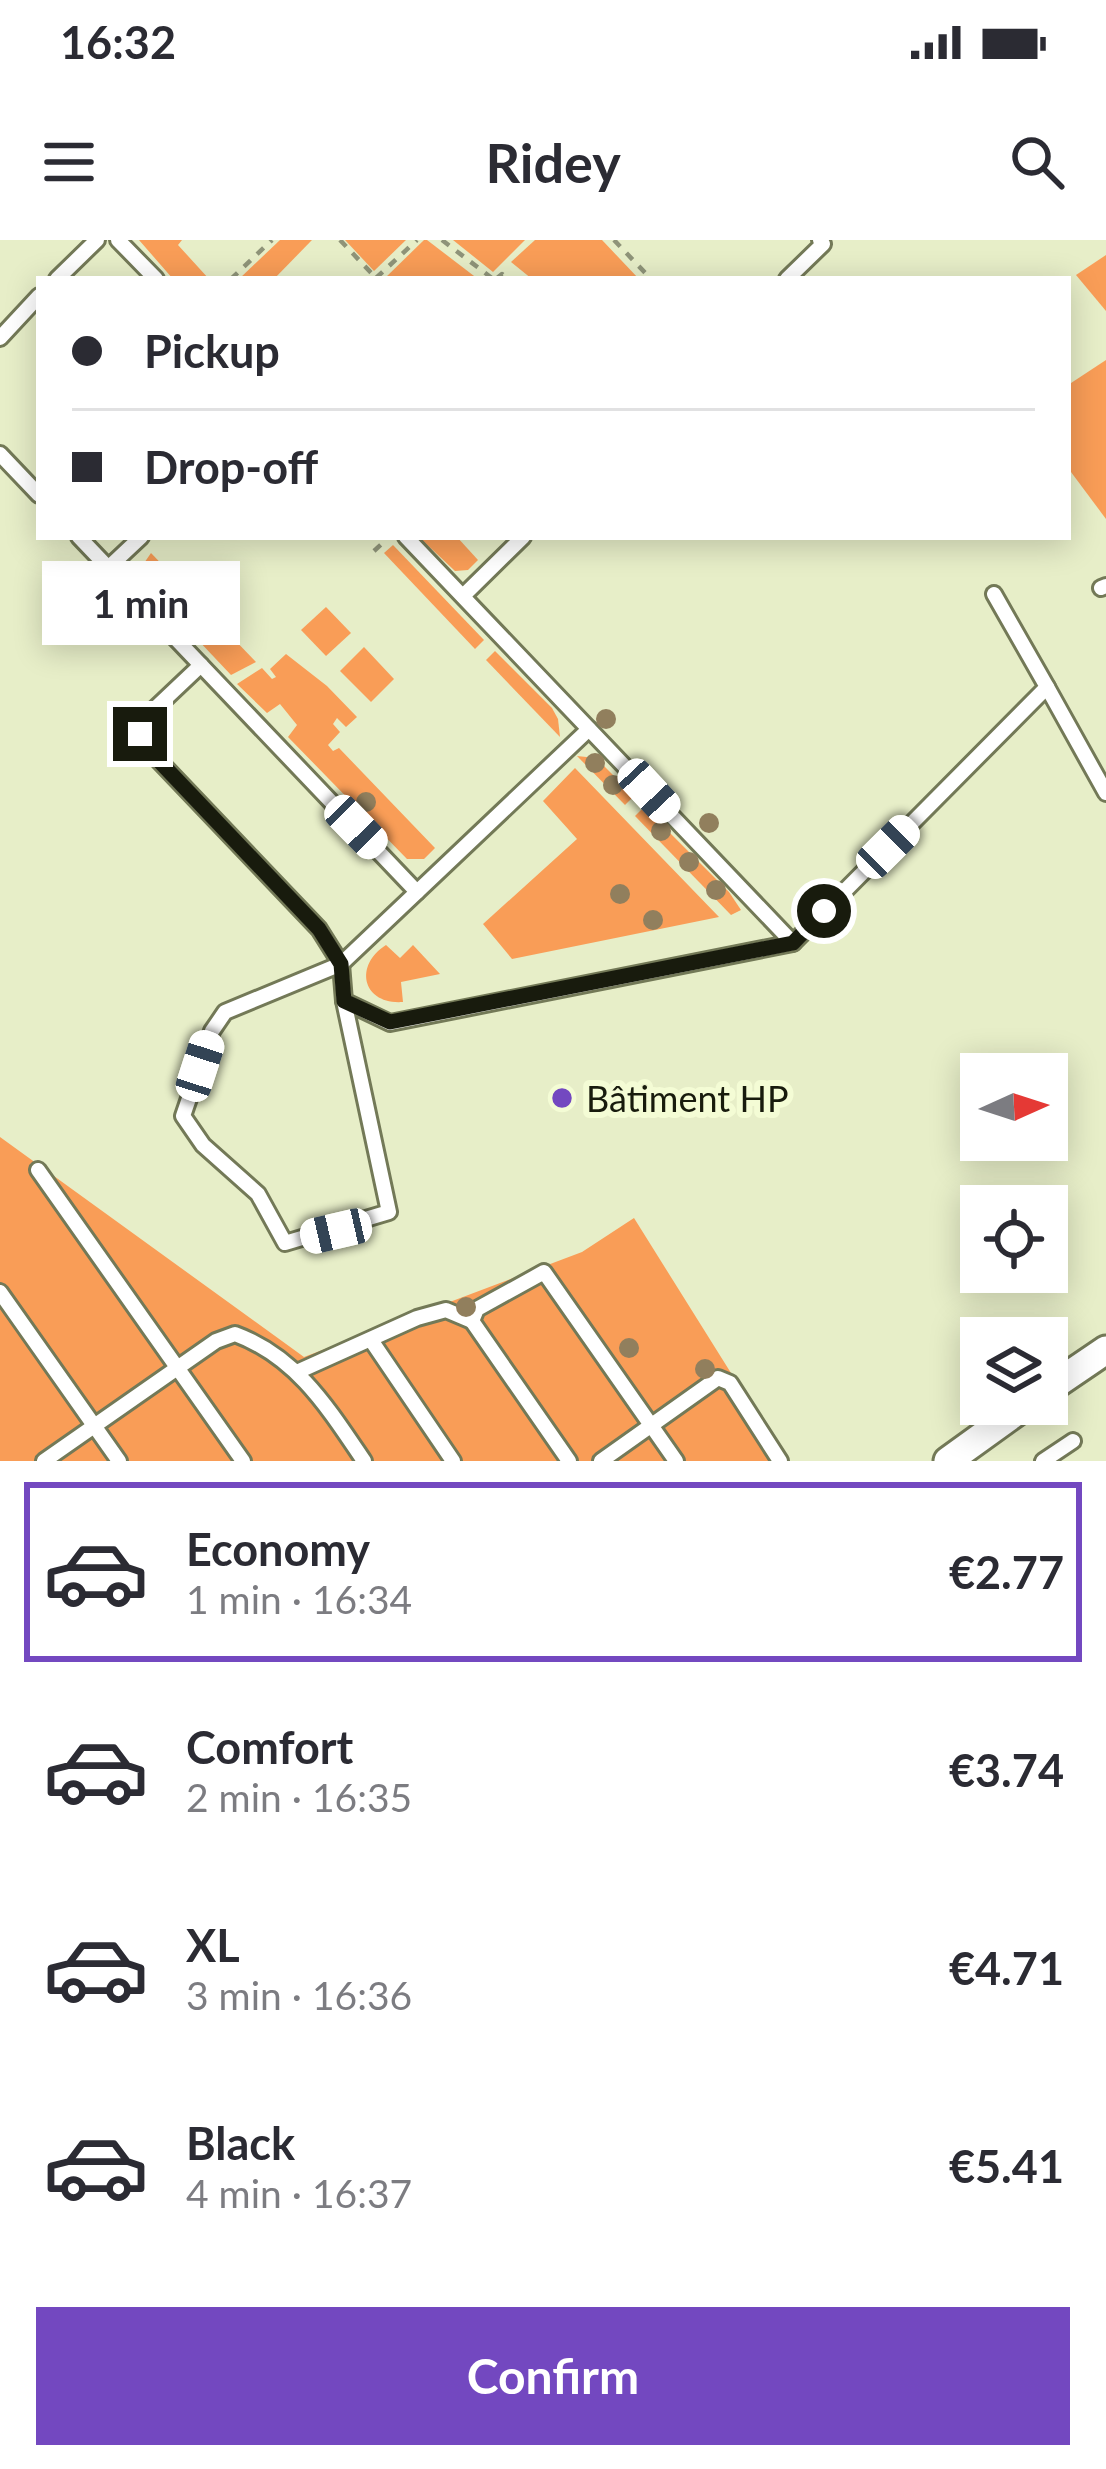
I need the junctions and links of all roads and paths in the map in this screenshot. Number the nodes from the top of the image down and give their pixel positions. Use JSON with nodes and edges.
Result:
{"nodes":[{"id":1,"x":97,"y":240,"type":"edge"},
{"id":2,"x":118,"y":240,"type":"edge"},
{"id":3,"x":272,"y":240,"type":"edge"},
{"id":4,"x":340,"y":240,"type":"edge"},
{"id":5,"x":418,"y":240,"type":"edge"},
{"id":6,"x":442,"y":240,"type":"edge"},
{"id":7,"x":614,"y":240,"type":"edge"},
{"id":8,"x":820,"y":240,"type":"edge"},
{"id":9,"x":60,"y":276,"type":"edge"},
{"id":10,"x":153,"y":276,"type":"edge"},
{"id":11,"x":235,"y":276,"type":"edge"},
{"id":12,"x":374,"y":276,"type":"edge"},
{"id":13,"x":380,"y":276,"type":"edge"},
{"id":14,"x":488,"y":276,"type":"edge"},
{"id":15,"x":648,"y":276,"type":"edge"},
{"id":16,"x":790,"y":276,"type":"edge"},
{"id":17,"x":36,"y":299,"type":"edge"},
{"id":18,"x":0,"y":338,"type":"edge"},
{"id":19,"x":0,"y":454,"type":"edge"},
{"id":20,"x":36,"y":492,"type":"edge"},
{"id":21,"x":82,"y":540,"type":"edge"},
{"id":22,"x":138,"y":540,"type":"edge"},
{"id":23,"x":386,"y":540,"type":"edge"},
{"id":24,"x":409,"y":540,"type":"edge"},
{"id":25,"x":520,"y":540,"type":"edge"},
{"id":26,"x":374,"y":551,"type":"dead end"},
{"id":27,"x":109,"y":568,"type":"junction"},
{"id":28,"x":994,"y":594,"type":"dead end"},
{"id":29,"x":463,"y":596,"type":"junction"},
{"id":30,"x":201,"y":665,"type":"junction"},
{"id":31,"x":1047,"y":687,"type":"junction"},
{"id":32,"x":589,"y":729,"type":"junction"},
{"id":33,"x":1106,"y":793,"type":"edge"},
{"id":34,"x":417,"y":892,"type":"junction"},
{"id":35,"x":793,"y":943,"type":"junction"},
{"id":36,"x":341,"y":964,"type":"junction"},
{"id":37,"x":344,"y":1001,"type":"junction"},
{"id":38,"x":38,"y":1170,"type":"dead end"},
{"id":39,"x":0,"y":1292,"type":"edge"},
{"id":40,"x":472,"y":1321,"type":"junction"},
{"id":41,"x":370,"y":1340,"type":"junction"},
{"id":42,"x":1106,"y":1350,"type":"edge"},
{"id":43,"x":178,"y":1368,"type":"junction"},
{"id":44,"x":297,"y":1372,"type":"junction"},
{"id":45,"x":1068,"y":1376,"type":"edge"},
{"id":46,"x":651,"y":1425,"type":"junction"},
{"id":47,"x":998,"y":1425,"type":"edge"},
{"id":48,"x":95,"y":1427,"type":"junction"},
{"id":49,"x":1073,"y":1441,"type":"dead end"},
{"id":50,"x":772,"y":1458,"type":"edge"},
{"id":51,"x":44,"y":1461,"type":"edge"},
{"id":52,"x":119,"y":1461,"type":"edge"},
{"id":53,"x":243,"y":1461,"type":"edge"},
{"id":54,"x":364,"y":1461,"type":"edge"},
{"id":55,"x":453,"y":1461,"type":"edge"},
{"id":56,"x":569,"y":1461,"type":"edge"},
{"id":57,"x":601,"y":1461,"type":"edge"},
{"id":58,"x":676,"y":1461,"type":"edge"},
{"id":59,"x":948,"y":1461,"type":"edge"},
{"id":60,"x":1042,"y":1461,"type":"edge"}],
"edges":[{"from":1,"to":9,"type":"lane"},
{"from":2,"to":10,"type":"lane"},
{"from":3,"to":11,"type":"path"},
{"from":4,"to":12,"type":"path"},
{"from":5,"to":13,"type":"path"},
{"from":6,"to":14,"type":"path"},
{"from":7,"to":15,"type":"path"},
{"from":8,"to":16,"type":"lane"},
{"from":17,"to":18,"type":"lane"},
{"from":19,"to":20,"type":"lane"},
{"from":21,"to":27,"type":"lane"},
{"from":22,"to":27,"type":"lane"},
{"from":23,"to":26,"type":"path"},
{"from":24,"to":29,"type":"lane"},
{"from":25,"to":29,"type":"lane"},
{"from":27,"to":30,"type":"lane"},
{"from":28,"to":31,"type":"lane"},
{"from":29,"to":32,"type":"lane"},
{"from":30,"to":34,"type":"lane"},
{"from":30,"to":36,"type":"lane"},
{"from":31,"to":33,"type":"lane"},
{"from":31,"to":35,"type":"lane"},
{"from":32,"to":34,"type":"lane"},
{"from":32,"to":35,"type":"lane"},
{"from":34,"to":36,"type":"lane"},
{"from":35,"to":37,"type":"lane"},
{"from":36,"to":37,"type":"lane"},
{"from":36,"to":37,"type":"lane"},
{"from":38,"to":43,"type":"lane"},
{"from":39,"to":48,"type":"lane"},
{"from":40,"to":41,"type":"lane"},
{"from":40,"to":46,"type":"lane"},
{"from":40,"to":56,"type":"lane"},
{"from":41,"to":44,"type":"lane"},
{"from":41,"to":55,"type":"lane"},
{"from":42,"to":45,"type":"street"},
{"from":43,"to":44,"type":"lane"},
{"from":43,"to":48,"type":"lane"},
{"from":43,"to":53,"type":"lane"},
{"from":44,"to":54,"type":"lane"},
{"from":46,"to":50,"type":"lane"},
{"from":46,"to":57,"type":"lane"},
{"from":46,"to":58,"type":"lane"},
{"from":47,"to":59,"type":"street"},
{"from":48,"to":51,"type":"lane"},
{"from":48,"to":52,"type":"lane"},
{"from":49,"to":60,"type":"lane"}]}
